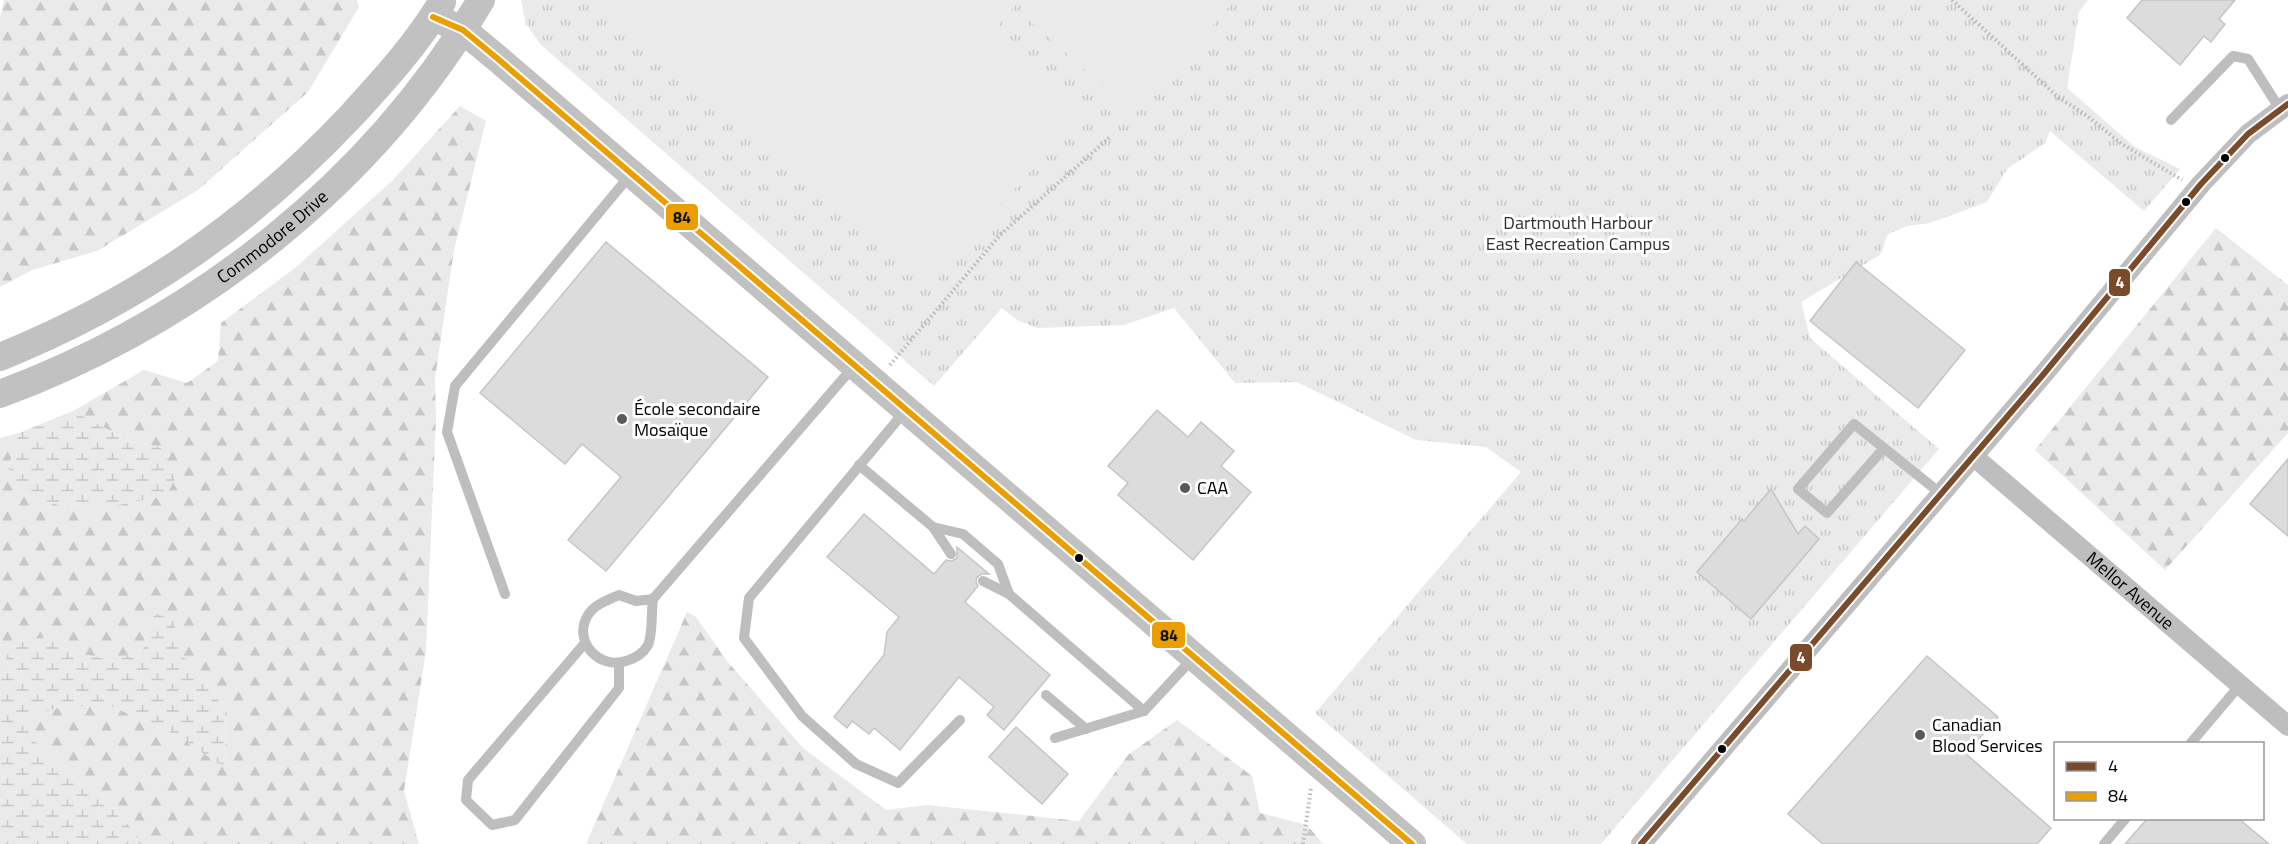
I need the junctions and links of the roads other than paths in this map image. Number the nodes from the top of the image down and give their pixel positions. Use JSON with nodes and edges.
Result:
{"nodes":[{"id":1,"x":481,"y":0,"type":"edge"},
{"id":2,"x":438,"y":9,"type":"edge"},
{"id":3,"x":463,"y":30,"type":"junction"},
{"id":4,"x":2284,"y":107,"type":"edge"},
{"id":5,"x":2171,"y":120,"type":"dead end"},
{"id":6,"x":632,"y":174,"type":"junction"},
{"id":7,"x":0,"y":357,"type":"edge"},
{"id":8,"x":864,"y":375,"type":"junction"},
{"id":9,"x":0,"y":394,"type":"edge"},
{"id":10,"x":905,"y":410,"type":"junction"},
{"id":11,"x":1884,"y":448,"type":"junction"},
{"id":12,"x":1973,"y":456,"type":"junction"},
{"id":13,"x":859,"y":465,"type":"junction"},
{"id":14,"x":1940,"y":493,"type":"junction"},
{"id":15,"x":933,"y":527,"type":"junction"},
{"id":16,"x":951,"y":554,"type":"dead end"},
{"id":17,"x":982,"y":581,"type":"dead end"},
{"id":18,"x":505,"y":594,"type":"dead end"},
{"id":19,"x":1009,"y":594,"type":"junction"},
{"id":20,"x":653,"y":599,"type":"junction"},
{"id":21,"x":585,"y":643,"type":"junction"},
{"id":22,"x":1194,"y":657,"type":"junction"},
{"id":23,"x":619,"y":663,"type":"junction"},
{"id":24,"x":2240,"y":685,"type":"junction"},
{"id":25,"x":1046,"y":695,"type":"dead end"},
{"id":26,"x":1144,"y":711,"type":"junction"},
{"id":27,"x":960,"y":720,"type":"dead end"},
{"id":28,"x":2288,"y":726,"type":"edge"},
{"id":29,"x":1086,"y":729,"type":"junction"},
{"id":30,"x":1054,"y":738,"type":"dead end"},
{"id":31,"x":2192,"y":742,"type":"edge"},
{"id":32,"x":2125,"y":820,"type":"edge"},
{"id":33,"x":1412,"y":844,"type":"edge"},
{"id":34,"x":1641,"y":844,"type":"edge"},
{"id":35,"x":2104,"y":844,"type":"edge"}],
"edges":[{"from":1,"to":3,"type":"main road","name":"Commodore Drive"},
{"from":2,"to":3,"type":"main road"},
{"from":2,"to":7,"type":"main road","name":"Commodore Drive"},
{"from":3,"to":6,"type":"main road"},
{"from":3,"to":9,"type":"main road","name":"Commodore Drive"},
{"from":4,"to":5,"type":"lane"},
{"from":4,"to":12,"type":"street"},
{"from":6,"to":8,"type":"main road"},
{"from":6,"to":18,"type":"lane"},
{"from":8,"to":10,"type":"main road"},
{"from":8,"to":20,"type":"lane"},
{"from":10,"to":13,"type":"lane"},
{"from":10,"to":22,"type":"main road"},
{"from":11,"to":11,"type":"lane"},
{"from":11,"to":14,"type":"lane"},
{"from":12,"to":14,"type":"street"},
{"from":12,"to":24,"type":"street","name":"Mellor Avenue"},
{"from":13,"to":15,"type":"lane"},
{"from":13,"to":27,"type":"lane"},
{"from":14,"to":34,"type":"street"},
{"from":15,"to":16,"type":"lane"},
{"from":15,"to":19,"type":"lane"},
{"from":17,"to":19,"type":"lane"},
{"from":19,"to":26,"type":"lane"},
{"from":20,"to":21,"type":"lane"},
{"from":20,"to":23,"type":"lane"},
{"from":21,"to":23,"type":"lane"},
{"from":21,"to":23,"type":"lane"},
{"from":22,"to":26,"type":"lane"},
{"from":22,"to":33,"type":"main road"},
{"from":24,"to":28,"type":"street","name":"Mellor Avenue"},
{"from":24,"to":31,"type":"lane"},
{"from":25,"to":29,"type":"lane"},
{"from":26,"to":29,"type":"lane"},
{"from":29,"to":30,"type":"lane"},
{"from":32,"to":35,"type":"lane"}]}
